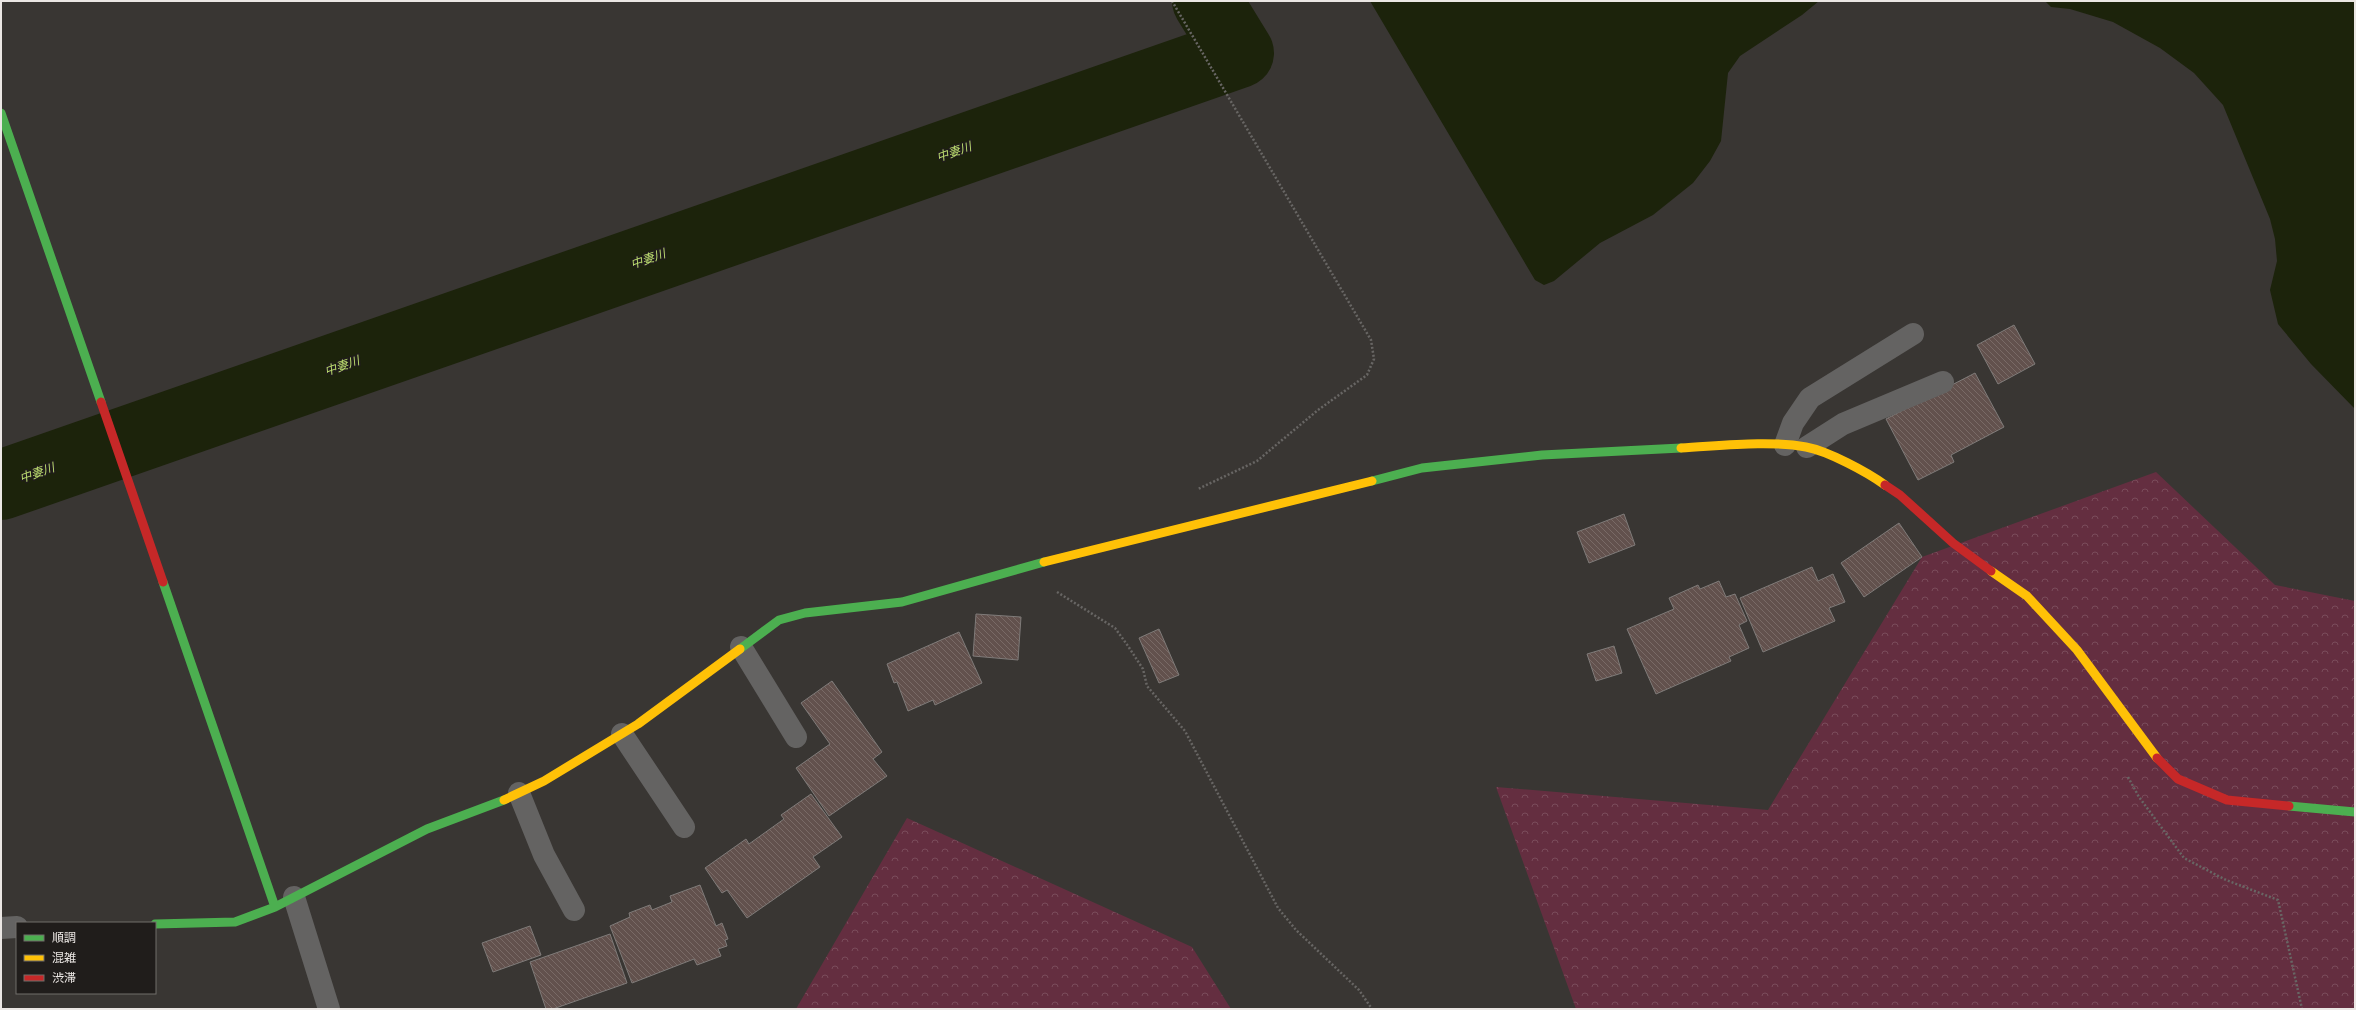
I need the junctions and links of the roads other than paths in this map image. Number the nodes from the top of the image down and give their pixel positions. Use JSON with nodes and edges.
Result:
{"nodes":[{"id":1,"x":1,"y":113,"type":"edge"},
{"id":2,"x":1914,"y":334,"type":"dead end"},
{"id":3,"x":1942,"y":382,"type":"dead end"},
{"id":4,"x":1785,"y":445,"type":"junction"},
{"id":5,"x":1807,"y":447,"type":"junction"},
{"id":6,"x":741,"y":647,"type":"junction"},
{"id":7,"x":622,"y":734,"type":"junction"},
{"id":8,"x":796,"y":737,"type":"dead end"},
{"id":9,"x":519,"y":793,"type":"junction"},
{"id":10,"x":2355,"y":812,"type":"edge"},
{"id":11,"x":684,"y":827,"type":"dead end"},
{"id":12,"x":294,"y":897,"type":"junction"},
{"id":13,"x":275,"y":908,"type":"junction"},
{"id":14,"x":574,"y":910,"type":"dead end"},
{"id":15,"x":156,"y":924,"type":"edge"},
{"id":16,"x":16,"y":927,"type":"edge"},
{"id":17,"x":1,"y":928,"type":"edge"},
{"id":18,"x":328,"y":1009,"type":"edge"}],
"edges":[{"from":1,"to":13,"type":"street"},
{"from":2,"to":4,"type":"street"},
{"from":3,"to":5,"type":"street"},
{"from":4,"to":5,"type":"street"},
{"from":4,"to":6,"type":"street"},
{"from":5,"to":10,"type":"street"},
{"from":6,"to":7,"type":"street"},
{"from":6,"to":8,"type":"street"},
{"from":7,"to":9,"type":"street"},
{"from":7,"to":11,"type":"street"},
{"from":9,"to":12,"type":"street"},
{"from":9,"to":14,"type":"street"},
{"from":12,"to":13,"type":"street"},
{"from":12,"to":18,"type":"street"},
{"from":13,"to":15,"type":"street"},
{"from":16,"to":17,"type":"street"}]}
